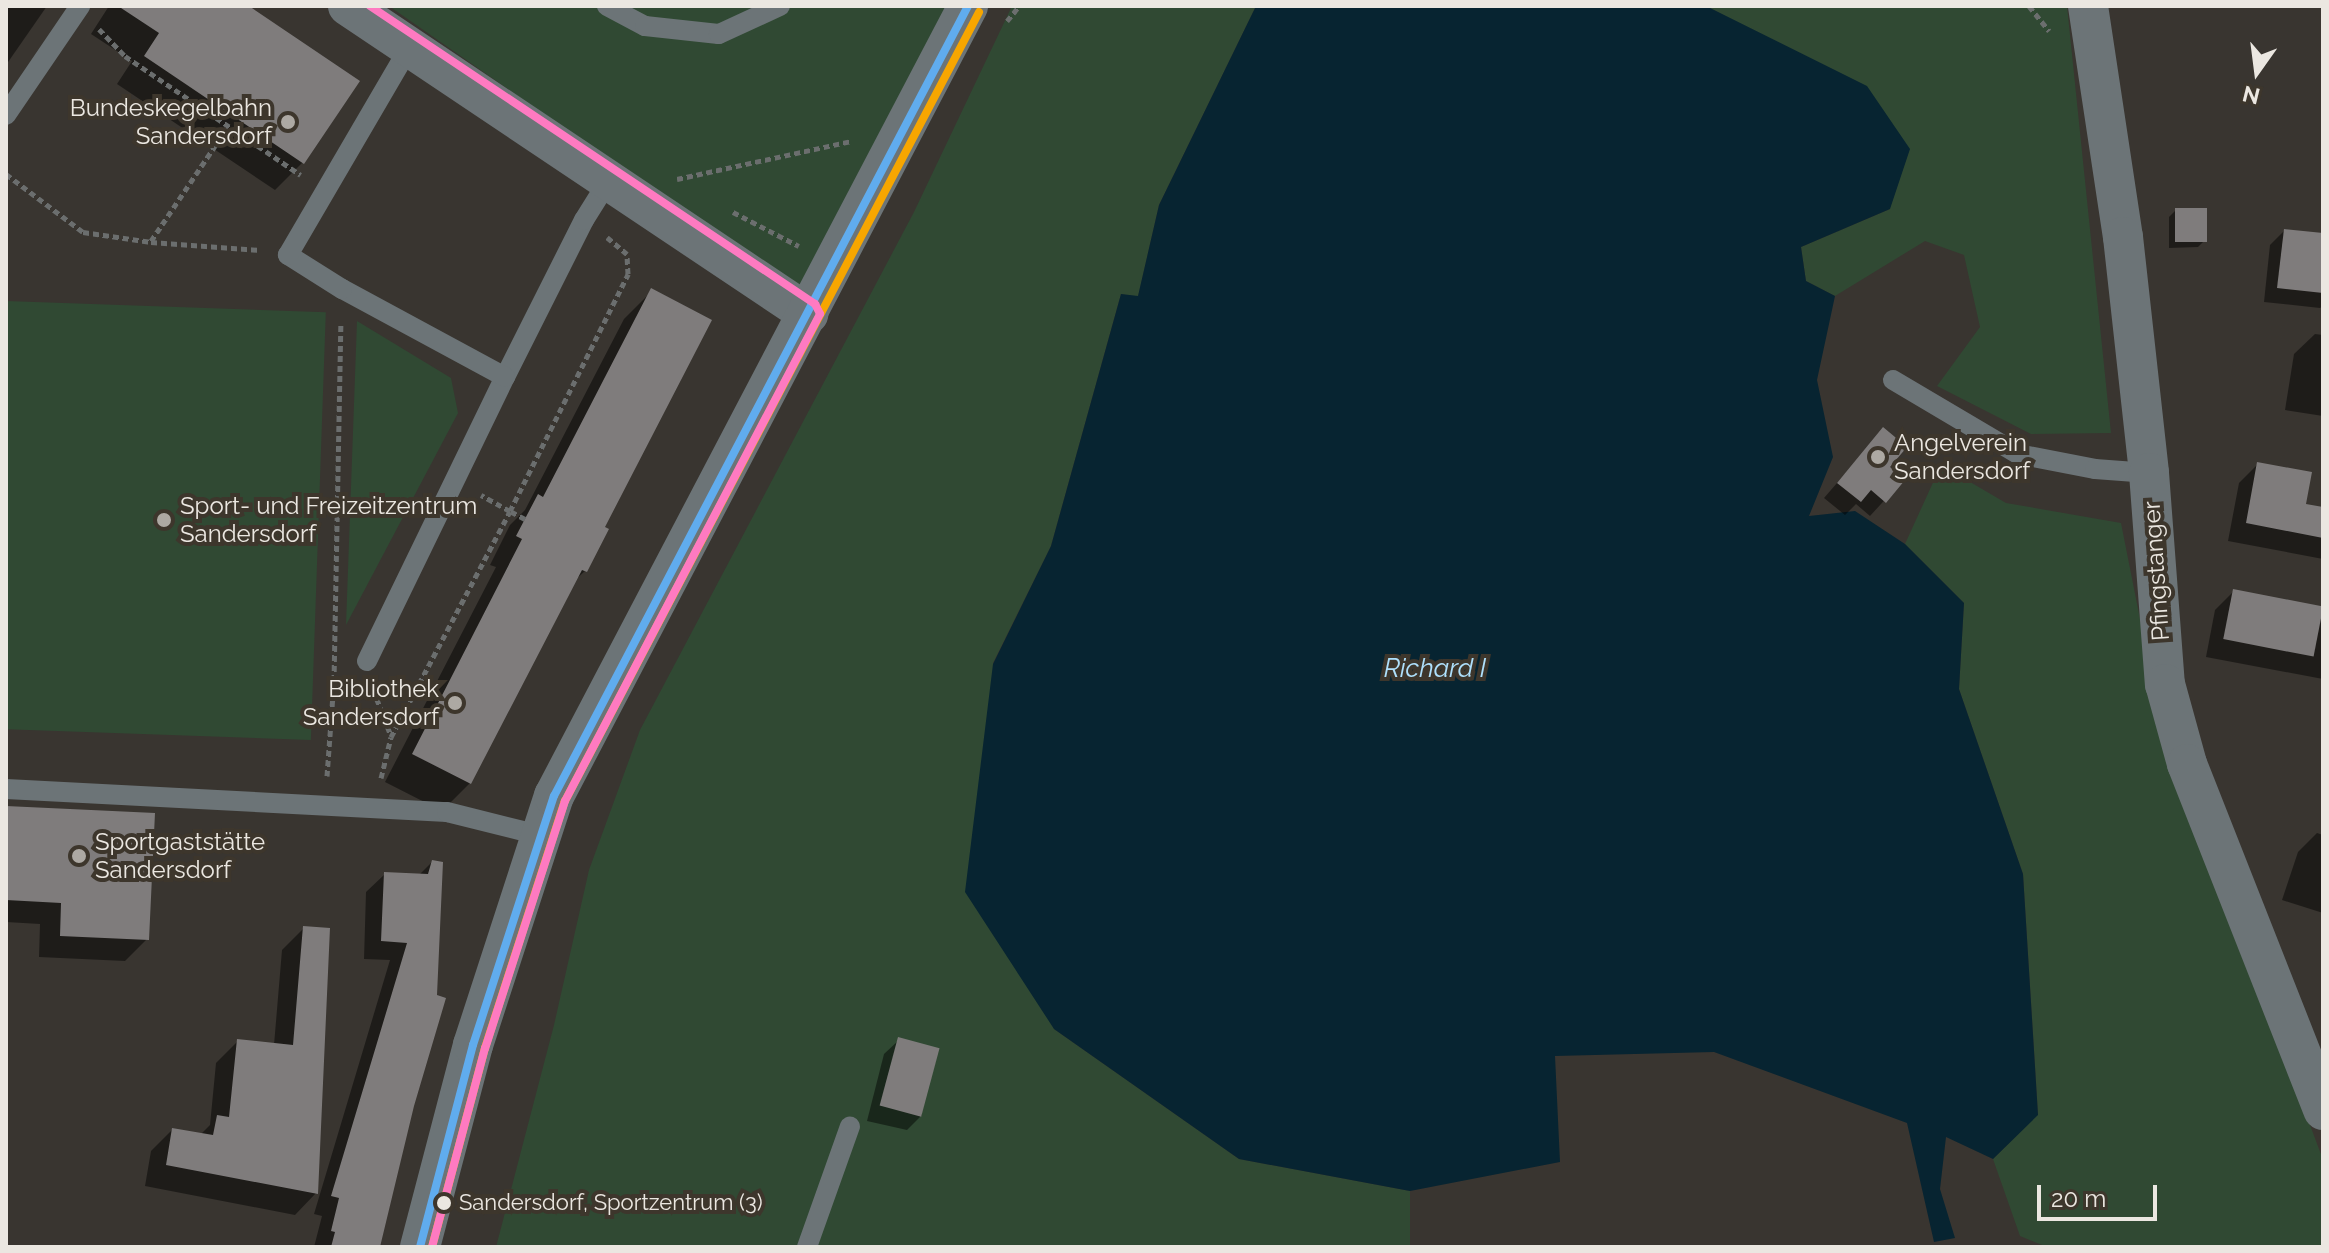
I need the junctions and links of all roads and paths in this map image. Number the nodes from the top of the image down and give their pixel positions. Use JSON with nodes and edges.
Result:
{"nodes":[{"id":1,"x":348,"y":6,"type":"edge"},
{"id":2,"x":607,"y":6,"type":"edge"},
{"id":3,"x":780,"y":6,"type":"edge"},
{"id":4,"x":968,"y":6,"type":"edge"},
{"id":5,"x":2088,"y":6,"type":"edge"},
{"id":6,"x":79,"y":7,"type":"edge"},
{"id":7,"x":409,"y":48,"type":"junction"},
{"id":8,"x":6,"y":115,"type":"edge"},
{"id":9,"x":229,"y":125,"type":"junction"},
{"id":10,"x":903,"y":132,"type":"junction"},
{"id":11,"x":6,"y":174,"type":"edge"},
{"id":12,"x":609,"y":180,"type":"junction"},
{"id":13,"x":672,"y":180,"type":"dead end"},
{"id":14,"x":323,"y":190,"type":"junction"},
{"id":15,"x":584,"y":220,"type":"junction"},
{"id":16,"x":151,"y":242,"type":"junction"},
{"id":17,"x":288,"y":255,"type":"junction"},
{"id":18,"x":342,"y":289,"type":"junction"},
{"id":19,"x":808,"y":314,"type":"junction"},
{"id":20,"x":505,"y":377,"type":"junction"},
{"id":21,"x":1893,"y":380,"type":"dead end"},
{"id":22,"x":2149,"y":473,"type":"junction"},
{"id":23,"x":453,"y":480,"type":"junction"},
{"id":24,"x":510,"y":511,"type":"junction"},
{"id":25,"x":525,"y":519,"type":"dead end"},
{"id":26,"x":367,"y":661,"type":"joint"},
{"id":27,"x":391,"y":737,"type":"junction"},
{"id":28,"x":6,"y":789,"type":"edge"},
{"id":29,"x":325,"y":805,"type":"junction"},
{"id":30,"x":375,"y":806,"type":"junction"},
{"id":31,"x":539,"y":835,"type":"junction"},
{"id":32,"x":2323,"y":1108,"type":"edge"},
{"id":33,"x":850,"y":1126,"type":"dead end"},
{"id":34,"x":420,"y":1247,"type":"edge"},
{"id":35,"x":807,"y":1247,"type":"edge"}],
"edges":[{"from":1,"to":7,"type":"street"},
{"from":2,"to":3,"type":"lane"},
{"from":4,"to":10,"type":"street"},
{"from":5,"to":22,"type":"street","name":"Pfingstanger"},
{"from":6,"to":8,"type":"lane"},
{"from":6,"to":9,"type":"path"},
{"from":7,"to":12,"type":"street"},
{"from":7,"to":14,"type":"lane"},
{"from":9,"to":14,"type":"path"},
{"from":9,"to":16,"type":"path"},
{"from":10,"to":13,"type":"path"},
{"from":10,"to":19,"type":"street"},
{"from":11,"to":16,"type":"path"},
{"from":12,"to":15,"type":"lane"},
{"from":12,"to":19,"type":"street"},
{"from":14,"to":17,"type":"lane"},
{"from":15,"to":20,"type":"lane"},
{"from":15,"to":24,"type":"path"},
{"from":16,"to":17,"type":"path"},
{"from":17,"to":18,"type":"lane"},
{"from":18,"to":20,"type":"lane"},
{"from":18,"to":29,"type":"path"},
{"from":19,"to":31,"type":"street"},
{"from":20,"to":23,"type":"lane"},
{"from":21,"to":22,"type":"lane"},
{"from":22,"to":32,"type":"street","name":"Pfingstanger"},
{"from":23,"to":24,"type":"path"},
{"from":23,"to":26,"type":"lane"},
{"from":24,"to":25,"type":"path"},
{"from":24,"to":27,"type":"path"},
{"from":26,"to":27,"type":"path"},
{"from":27,"to":30,"type":"path"},
{"from":28,"to":29,"type":"lane"},
{"from":29,"to":30,"type":"lane"},
{"from":30,"to":31,"type":"lane"},
{"from":31,"to":34,"type":"street"},
{"from":33,"to":35,"type":"lane"}]}
